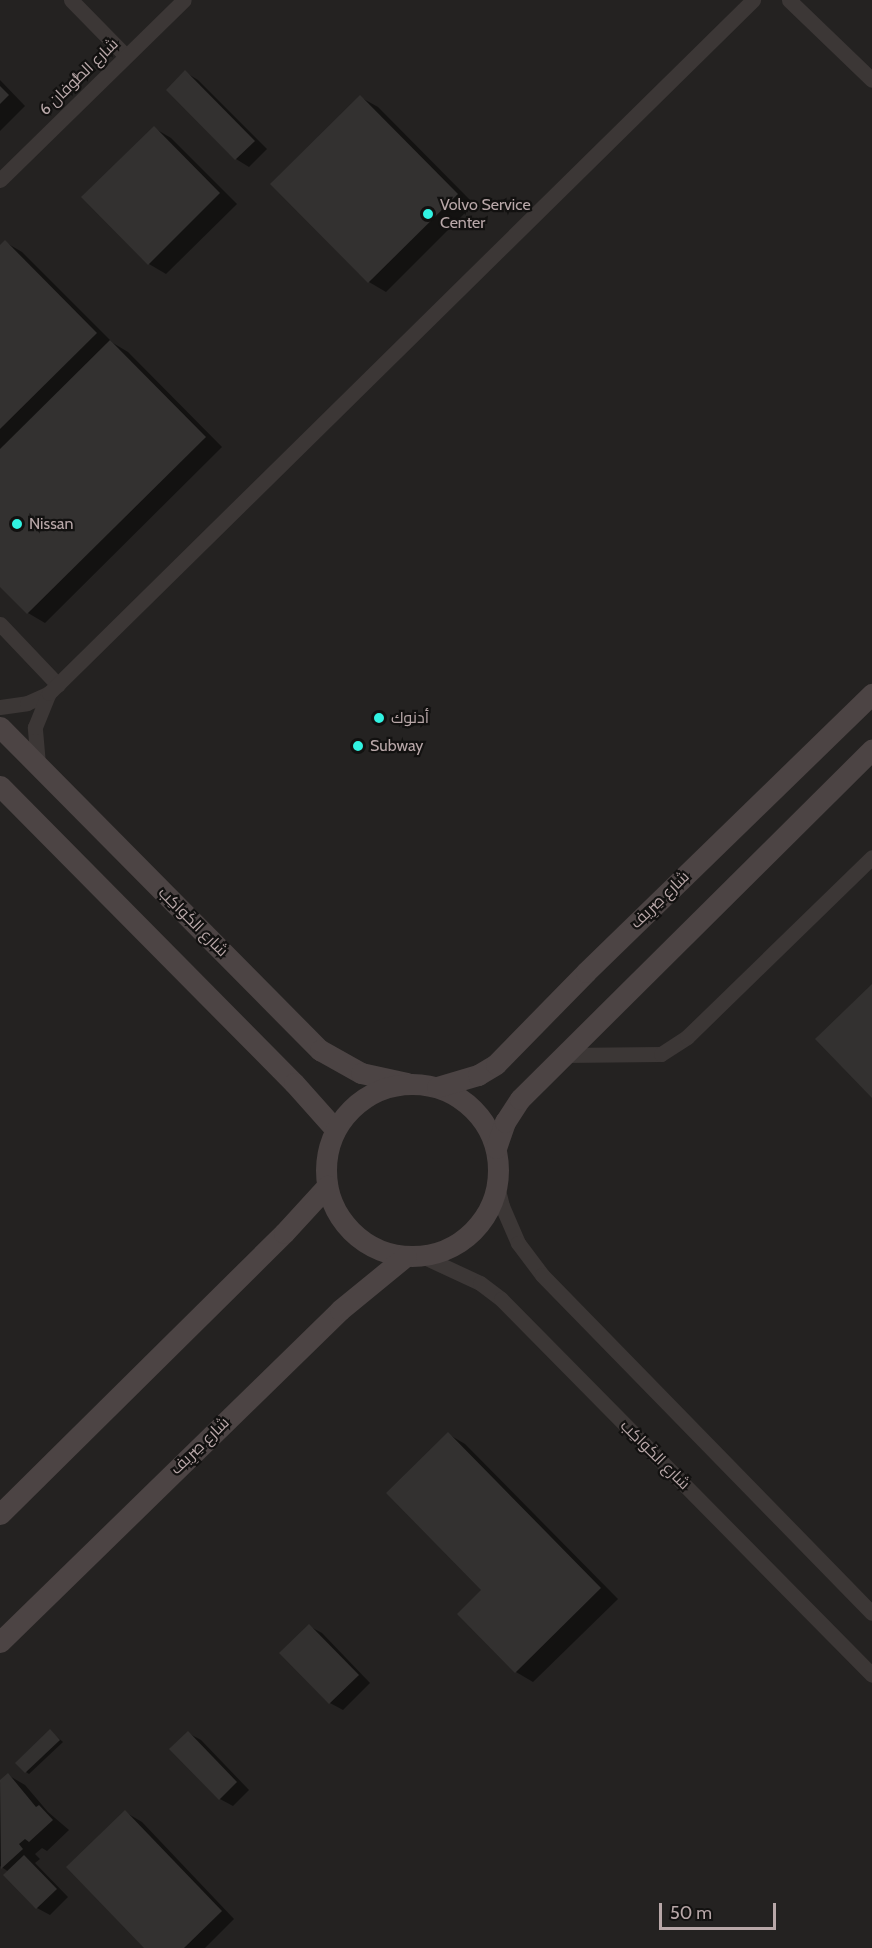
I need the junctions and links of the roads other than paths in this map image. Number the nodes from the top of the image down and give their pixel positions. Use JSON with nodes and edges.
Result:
{"nodes":[{"id":1,"x":71,"y":0,"type":"edge"},
{"id":2,"x":184,"y":0,"type":"edge"},
{"id":3,"x":753,"y":0,"type":"edge"},
{"id":4,"x":789,"y":0,"type":"edge"},
{"id":5,"x":126,"y":56,"type":"junction"},
{"id":6,"x":872,"y":80,"type":"edge"},
{"id":7,"x":0,"y":180,"type":"edge"},
{"id":8,"x":0,"y":624,"type":"edge"},
{"id":9,"x":53,"y":689,"type":"junction"},
{"id":10,"x":872,"y":694,"type":"edge"},
{"id":11,"x":0,"y":707,"type":"edge"},
{"id":12,"x":0,"y":727,"type":"edge"},
{"id":13,"x":872,"y":750,"type":"edge"},
{"id":14,"x":38,"y":764,"type":"junction"},
{"id":15,"x":0,"y":786,"type":"edge"},
{"id":16,"x":872,"y":857,"type":"edge"},
{"id":17,"x":563,"y":1055,"type":"junction"},
{"id":18,"x":407,"y":1083,"type":"junction"},
{"id":19,"x":437,"y":1087,"type":"junction"},
{"id":20,"x":335,"y":1129,"type":"junction"},
{"id":21,"x":496,"y":1148,"type":"junction"},
{"id":22,"x":327,"y":1186,"type":"junction"},
{"id":23,"x":497,"y":1186,"type":"junction"},
{"id":24,"x":414,"y":1256,"type":"junction"},
{"id":25,"x":0,"y":1514,"type":"edge"},
{"id":26,"x":872,"y":1613,"type":"edge"},
{"id":27,"x":0,"y":1642,"type":"edge"},
{"id":28,"x":872,"y":1675,"type":"edge"}],
"edges":[{"from":1,"to":5,"type":"street"},
{"from":2,"to":5,"type":"street","name":"شارع الطُّوفان 6"},
{"from":3,"to":9,"type":"street"},
{"from":4,"to":6,"type":"street"},
{"from":5,"to":7,"type":"street","name":"شارع الطُّوفان 6"},
{"from":8,"to":9,"type":"street"},
{"from":9,"to":11,"type":"street"},
{"from":9,"to":14,"type":"street"},
{"from":10,"to":19,"type":"main road","name":"شارع صِرِيف"},
{"from":12,"to":14,"type":"main road","name":"شارع الكَواكِب"},
{"from":13,"to":17,"type":"main road"},
{"from":14,"to":18,"type":"main road","name":"شارع الكَواكِب"},
{"from":15,"to":20,"type":"main road"},
{"from":16,"to":17,"type":"street"},
{"from":17,"to":21,"type":"main road"},
{"from":18,"to":19,"type":"main road"},
{"from":18,"to":20,"type":"main road"},
{"from":19,"to":21,"type":"main road"},
{"from":20,"to":22,"type":"main road"},
{"from":21,"to":23,"type":"main road"},
{"from":22,"to":24,"type":"main road"},
{"from":22,"to":25,"type":"main road"},
{"from":23,"to":24,"type":"main road"},
{"from":23,"to":26,"type":"street"},
{"from":24,"to":27,"type":"main road","name":"شارع صِرِيف"},
{"from":24,"to":28,"type":"street","name":"شارع الكَواكِب"}]}
